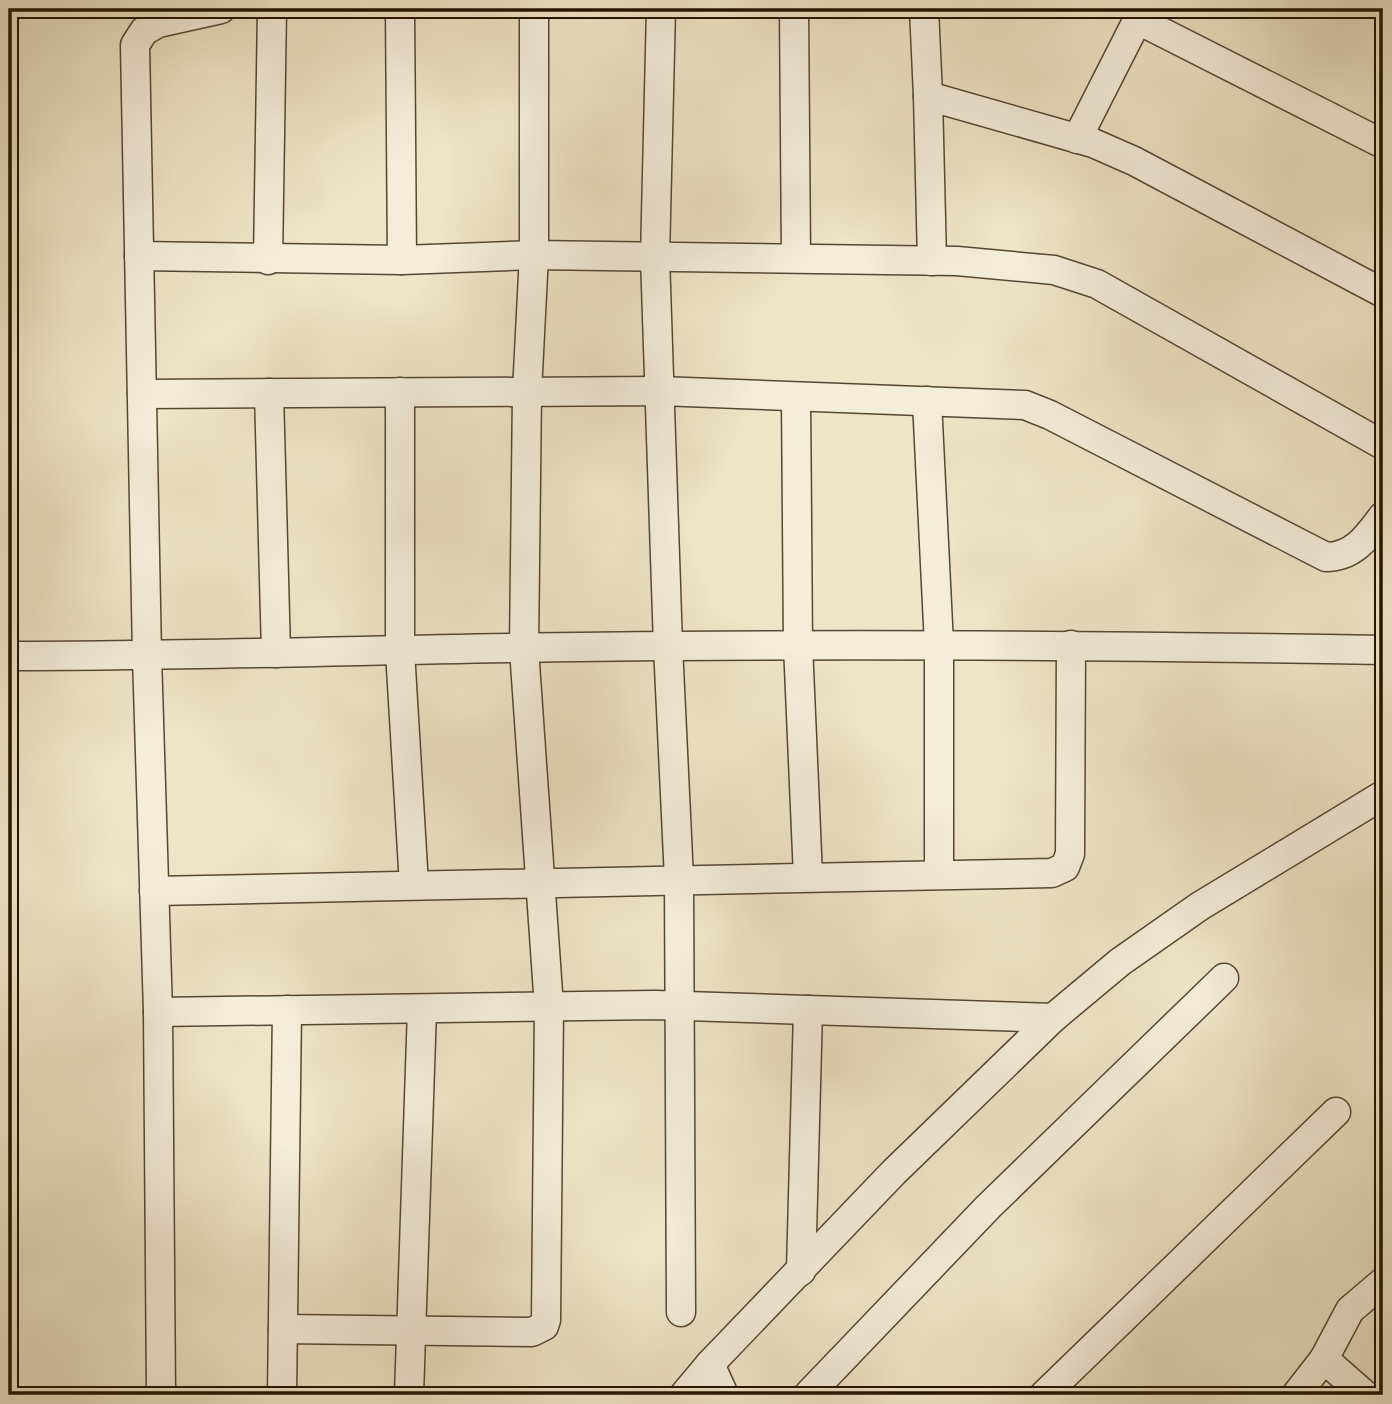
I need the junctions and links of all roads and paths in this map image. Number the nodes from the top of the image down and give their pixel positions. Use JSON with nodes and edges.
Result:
{"nodes":[{"id":1,"x":221,"y":9,"type":"edge"},
{"id":2,"x":272,"y":9,"type":"edge"},
{"id":3,"x":400,"y":9,"type":"edge"},
{"id":4,"x":534,"y":9,"type":"edge"},
{"id":5,"x":661,"y":9,"type":"edge"},
{"id":6,"x":794,"y":9,"type":"edge"},
{"id":7,"x":924,"y":9,"type":"edge"},
{"id":8,"x":1141,"y":14,"type":"edge"},
{"id":9,"x":929,"y":96,"type":"junction"},
{"id":10,"x":1077,"y":139,"type":"junction"},
{"id":11,"x":1383,"y":144,"type":"edge"},
{"id":12,"x":534,"y":256,"type":"junction"},
{"id":13,"x":139,"y":257,"type":"junction"},
{"id":14,"x":655,"y":257,"type":"junction"},
{"id":15,"x":796,"y":258,"type":"junction"},
{"id":16,"x":268,"y":260,"type":"junction"},
{"id":17,"x":402,"y":260,"type":"junction"},
{"id":18,"x":932,"y":261,"type":"junction"},
{"id":19,"x":1383,"y":293,"type":"edge"},
{"id":20,"x":660,"y":391,"type":"junction"},
{"id":21,"x":400,"y":392,"type":"junction"},
{"id":22,"x":527,"y":392,"type":"junction"},
{"id":23,"x":269,"y":393,"type":"junction"},
{"id":24,"x":142,"y":394,"type":"junction"},
{"id":25,"x":796,"y":397,"type":"junction"},
{"id":26,"x":927,"y":401,"type":"junction"},
{"id":27,"x":1383,"y":445,"type":"edge"},
{"id":28,"x":1383,"y":516,"type":"edge"},
{"id":29,"x":798,"y":645,"type":"junction"},
{"id":30,"x":939,"y":645,"type":"junction"},
{"id":31,"x":1071,"y":645,"type":"junction"},
{"id":32,"x":668,"y":646,"type":"junction"},
{"id":33,"x":524,"y":649,"type":"junction"},
{"id":34,"x":1383,"y":650,"type":"edge"},
{"id":35,"x":400,"y":651,"type":"junction"},
{"id":36,"x":276,"y":653,"type":"junction"},
{"id":37,"x":9,"y":656,"type":"edge"},
{"id":38,"x":147,"y":656,"type":"junction"},
{"id":39,"x":1383,"y":795,"type":"edge"},
{"id":40,"x":939,"y":874,"type":"junction"},
{"id":41,"x":808,"y":877,"type":"junction"},
{"id":42,"x":679,"y":879,"type":"junction"},
{"id":43,"x":540,"y":882,"type":"junction"},
{"id":44,"x":414,"y":885,"type":"junction"},
{"id":45,"x":154,"y":891,"type":"junction"},
{"id":46,"x":1224,"y":978,"type":"dead end"},
{"id":47,"x":680,"y":1006,"type":"junction"},
{"id":48,"x":548,"y":1007,"type":"junction"},
{"id":49,"x":422,"y":1009,"type":"junction"},
{"id":50,"x":286,"y":1010,"type":"junction"},
{"id":51,"x":808,"y":1010,"type":"junction"},
{"id":52,"x":158,"y":1012,"type":"junction"},
{"id":53,"x":1053,"y":1018,"type":"junction"},
{"id":54,"x":1336,"y":1112,"type":"dead end"},
{"id":55,"x":801,"y":1271,"type":"junction"},
{"id":56,"x":1383,"y":1282,"type":"edge"},
{"id":57,"x":681,"y":1312,"type":"dead end"},
{"id":58,"x":283,"y":1329,"type":"junction"},
{"id":59,"x":411,"y":1331,"type":"junction"},
{"id":60,"x":1324,"y":1359,"type":"junction"},
{"id":61,"x":710,"y":1364,"type":"junction"},
{"id":62,"x":161,"y":1395,"type":"edge"},
{"id":63,"x":282,"y":1395,"type":"edge"},
{"id":64,"x":409,"y":1395,"type":"edge"},
{"id":65,"x":684,"y":1395,"type":"edge"},
{"id":66,"x":724,"y":1395,"type":"edge"},
{"id":67,"x":808,"y":1395,"type":"edge"},
{"id":68,"x":1044,"y":1395,"type":"edge"},
{"id":69,"x":1296,"y":1395,"type":"edge"},
{"id":70,"x":1365,"y":1395,"type":"edge"}],
"edges":[{"from":1,"to":13,"type":"street"},
{"from":2,"to":16,"type":"street"},
{"from":3,"to":17,"type":"street"},
{"from":4,"to":12,"type":"street"},
{"from":5,"to":14,"type":"street"},
{"from":6,"to":15,"type":"street"},
{"from":7,"to":9,"type":"street"},
{"from":8,"to":10,"type":"street"},
{"from":8,"to":11,"type":"street"},
{"from":9,"to":10,"type":"street"},
{"from":9,"to":18,"type":"street"},
{"from":10,"to":19,"type":"street"},
{"from":12,"to":14,"type":"street"},
{"from":12,"to":17,"type":"street"},
{"from":12,"to":22,"type":"street"},
{"from":13,"to":16,"type":"street"},
{"from":13,"to":24,"type":"street"},
{"from":14,"to":15,"type":"street"},
{"from":14,"to":20,"type":"street"},
{"from":15,"to":18,"type":"street"},
{"from":16,"to":17,"type":"street"},
{"from":18,"to":27,"type":"street"},
{"from":20,"to":22,"type":"street"},
{"from":20,"to":25,"type":"street"},
{"from":20,"to":32,"type":"street"},
{"from":21,"to":22,"type":"street"},
{"from":21,"to":23,"type":"street"},
{"from":21,"to":35,"type":"street"},
{"from":22,"to":33,"type":"street"},
{"from":23,"to":24,"type":"street"},
{"from":23,"to":36,"type":"street"},
{"from":24,"to":38,"type":"street"},
{"from":25,"to":26,"type":"street"},
{"from":25,"to":29,"type":"street"},
{"from":26,"to":28,"type":"street"},
{"from":26,"to":30,"type":"street"},
{"from":29,"to":30,"type":"street"},
{"from":29,"to":32,"type":"street"},
{"from":29,"to":41,"type":"street"},
{"from":30,"to":31,"type":"street"},
{"from":30,"to":40,"type":"street"},
{"from":31,"to":34,"type":"street"},
{"from":31,"to":40,"type":"street"},
{"from":32,"to":33,"type":"street"},
{"from":32,"to":42,"type":"street"},
{"from":33,"to":35,"type":"street"},
{"from":33,"to":43,"type":"street"},
{"from":35,"to":36,"type":"street"},
{"from":35,"to":44,"type":"street"},
{"from":36,"to":38,"type":"street"},
{"from":37,"to":38,"type":"street"},
{"from":38,"to":45,"type":"street"},
{"from":39,"to":53,"type":"street"},
{"from":40,"to":41,"type":"street"},
{"from":41,"to":42,"type":"street"},
{"from":42,"to":43,"type":"street"},
{"from":42,"to":47,"type":"street"},
{"from":43,"to":44,"type":"street"},
{"from":43,"to":48,"type":"street"},
{"from":44,"to":45,"type":"street"},
{"from":45,"to":52,"type":"street"},
{"from":46,"to":67,"type":"street"},
{"from":47,"to":48,"type":"street"},
{"from":47,"to":51,"type":"street"},
{"from":47,"to":57,"type":"street"},
{"from":48,"to":49,"type":"street"},
{"from":48,"to":59,"type":"street"},
{"from":49,"to":50,"type":"street"},
{"from":49,"to":59,"type":"street"},
{"from":50,"to":52,"type":"street"},
{"from":50,"to":58,"type":"street"},
{"from":51,"to":53,"type":"street"},
{"from":51,"to":55,"type":"street"},
{"from":52,"to":62,"type":"street"},
{"from":53,"to":55,"type":"street"},
{"from":54,"to":68,"type":"street"},
{"from":55,"to":61,"type":"street"},
{"from":56,"to":60,"type":"street"},
{"from":58,"to":59,"type":"street"},
{"from":58,"to":63,"type":"street"},
{"from":59,"to":64,"type":"street"},
{"from":60,"to":69,"type":"street"},
{"from":60,"to":70,"type":"street"},
{"from":61,"to":65,"type":"street"},
{"from":61,"to":66,"type":"street"}]}
